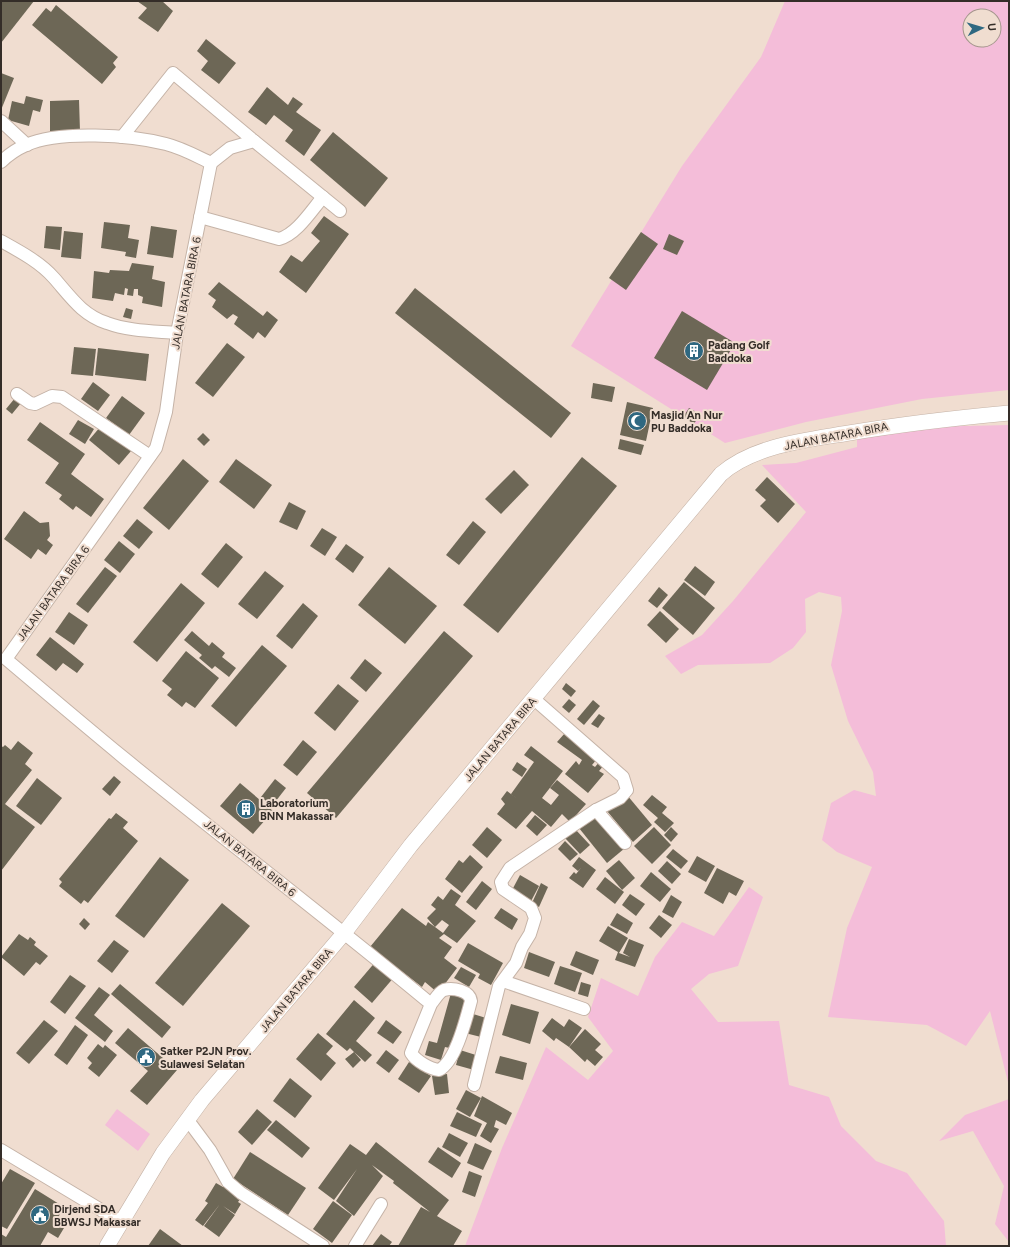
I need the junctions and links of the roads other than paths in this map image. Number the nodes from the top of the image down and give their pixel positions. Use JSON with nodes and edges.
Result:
{"nodes":[{"id":1,"x":1,"y":120,"type":"edge"},
{"id":2,"x":122,"y":137,"type":"junction"},
{"id":3,"x":254,"y":141,"type":"junction"},
{"id":4,"x":27,"y":145,"type":"junction"},
{"id":5,"x":1,"y":162,"type":"edge"},
{"id":6,"x":211,"y":163,"type":"junction"},
{"id":7,"x":323,"y":197,"type":"junction"},
{"id":8,"x":340,"y":212,"type":"dead end"},
{"id":9,"x":200,"y":216,"type":"junction"},
{"id":10,"x":1,"y":241,"type":"edge"},
{"id":11,"x":177,"y":334,"type":"junction"},
{"id":12,"x":17,"y":394,"type":"dead end"},
{"id":13,"x":1009,"y":413,"type":"edge"},
{"id":14,"x":150,"y":456,"type":"junction"},
{"id":15,"x":3,"y":660,"type":"edge"},
{"id":16,"x":534,"y":699,"type":"junction"},
{"id":17,"x":596,"y":810,"type":"junction"},
{"id":18,"x":625,"y":843,"type":"dead end"},
{"id":19,"x":345,"y":932,"type":"junction"},
{"id":20,"x":503,"y":981,"type":"junction"},
{"id":21,"x":431,"y":1004,"type":"junction"},
{"id":22,"x":584,"y":1009,"type":"dead end"},
{"id":23,"x":474,"y":1085,"type":"dead end"},
{"id":24,"x":187,"y":1119,"type":"junction"},
{"id":25,"x":2,"y":1154,"type":"edge"},
{"id":26,"x":381,"y":1204,"type":"dead end"},
{"id":27,"x":121,"y":1222,"type":"junction"},
{"id":28,"x":107,"y":1246,"type":"edge"},
{"id":29,"x":323,"y":1246,"type":"edge"},
{"id":30,"x":355,"y":1246,"type":"edge"}],
"edges":[{"from":1,"to":4,"type":"street"},
{"from":2,"to":3,"type":"street"},
{"from":2,"to":4,"type":"street"},
{"from":2,"to":6,"type":"street"},
{"from":3,"to":6,"type":"street"},
{"from":3,"to":7,"type":"street"},
{"from":4,"to":5,"type":"street"},
{"from":6,"to":9,"type":"street","name":"JALAN BATARA BIRA 6"},
{"from":7,"to":8,"type":"street"},
{"from":7,"to":9,"type":"street"},
{"from":9,"to":11,"type":"street","name":"JALAN BATARA BIRA 6"},
{"from":10,"to":11,"type":"street"},
{"from":11,"to":14,"type":"street","name":"JALAN BATARA BIRA 6"},
{"from":12,"to":14,"type":"street"},
{"from":13,"to":16,"type":"street","name":"JALAN BATARA BIRA"},
{"from":14,"to":15,"type":"street","name":"JALAN BATARA BIRA 6"},
{"from":15,"to":19,"type":"street","name":"JALAN BATARA BIRA 6"},
{"from":16,"to":17,"type":"street"},
{"from":16,"to":19,"type":"street","name":"JALAN BATARA BIRA"},
{"from":17,"to":18,"type":"street"},
{"from":17,"to":20,"type":"street"},
{"from":19,"to":21,"type":"street","name":"JALAN BATARA BIRA 6"},
{"from":19,"to":24,"type":"street","name":"JALAN BATARA BIRA"},
{"from":20,"to":22,"type":"street"},
{"from":20,"to":23,"type":"street"},
{"from":21,"to":21,"type":"street"},
{"from":24,"to":27,"type":"street","name":"JALAN BATARA BIRA"},
{"from":24,"to":29,"type":"street"},
{"from":25,"to":27,"type":"street"},
{"from":26,"to":30,"type":"street"},
{"from":27,"to":28,"type":"street","name":"JALAN BATARA BIRA"}]}
